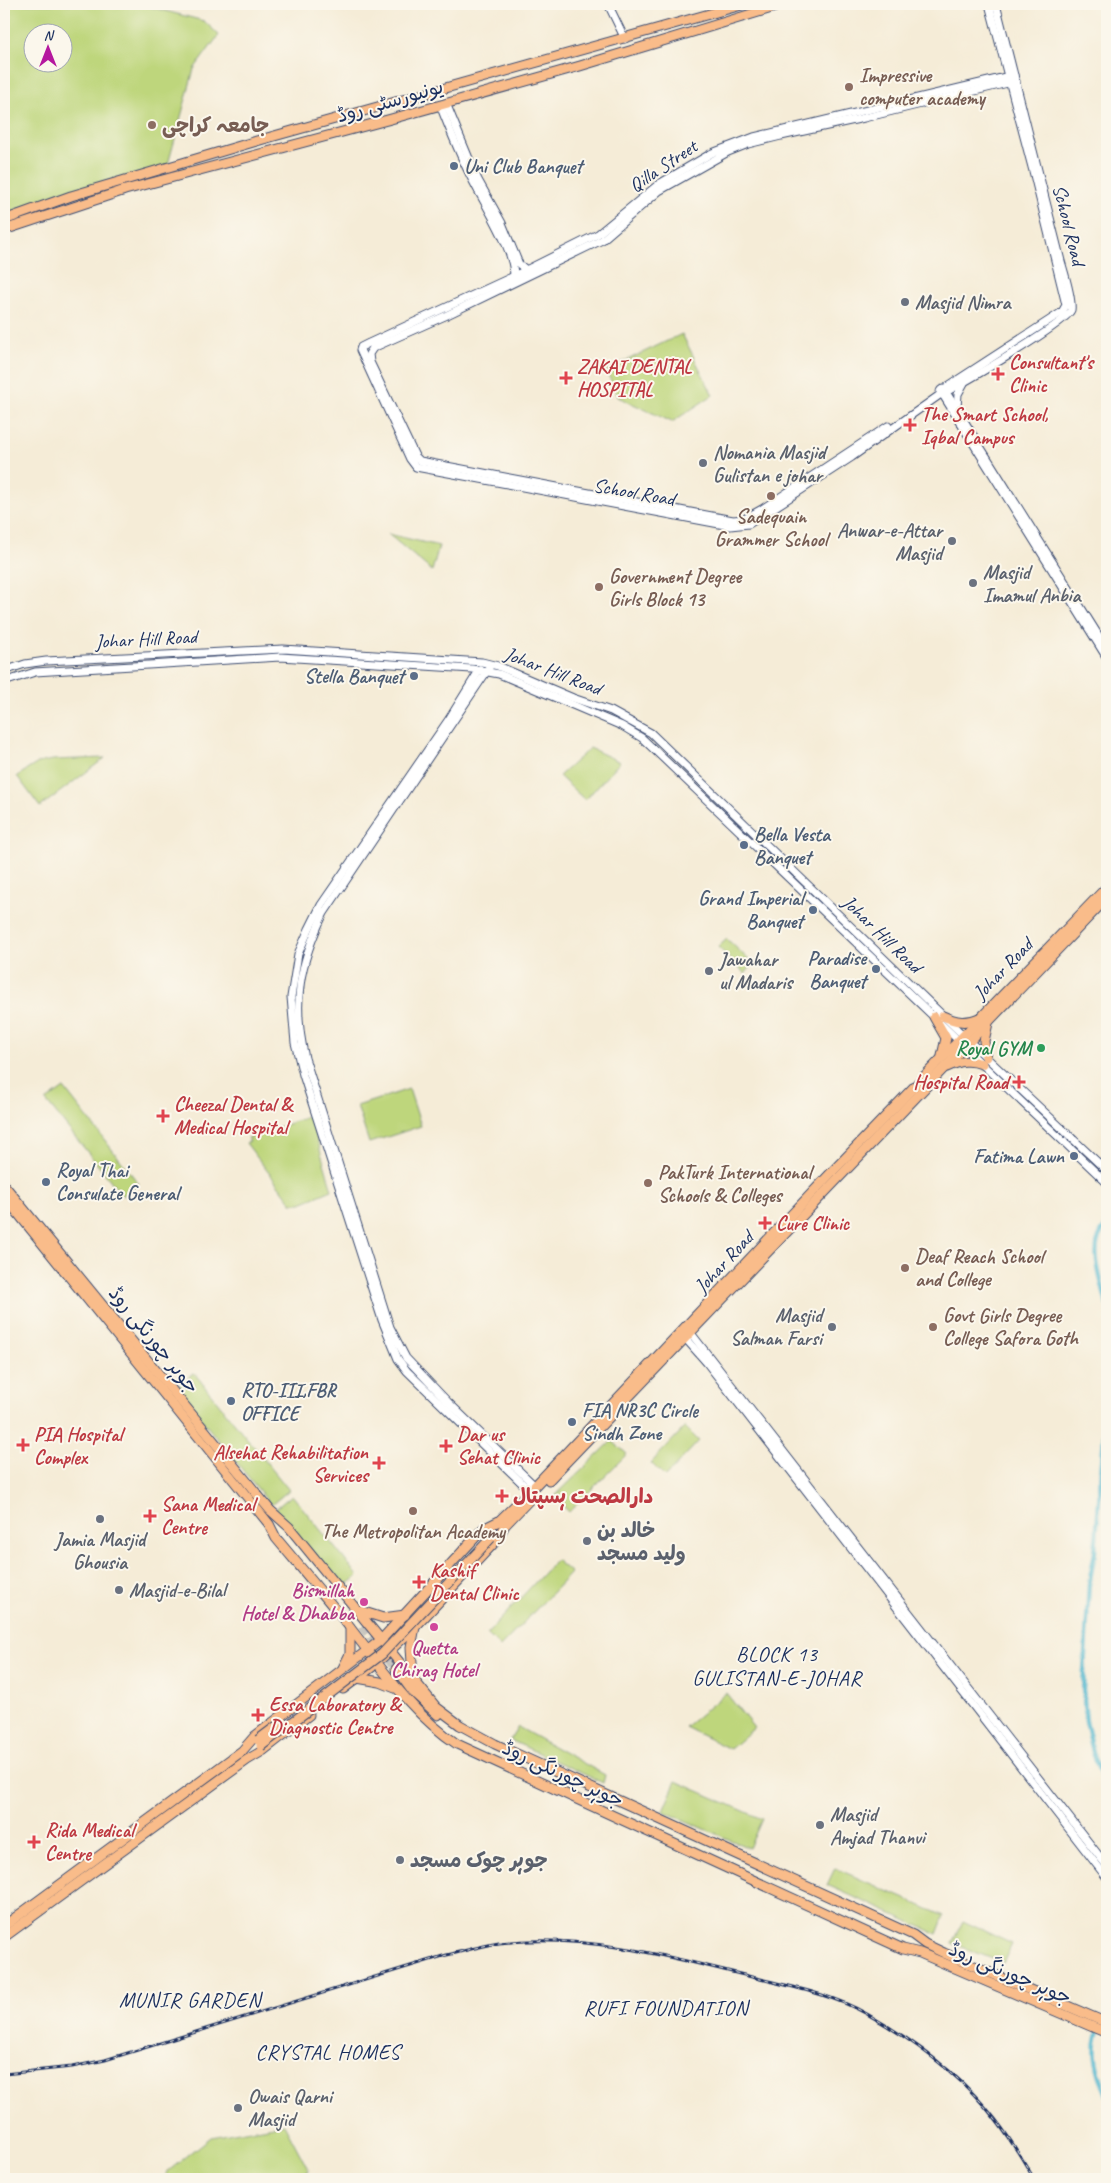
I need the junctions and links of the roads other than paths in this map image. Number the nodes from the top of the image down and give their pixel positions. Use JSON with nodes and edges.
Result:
{"nodes":[{"id":1,"x":608,"y":4,"type":"edge"},
{"id":2,"x":745,"y":4,"type":"edge"},
{"id":3,"x":785,"y":4,"type":"edge"},
{"id":4,"x":989,"y":4,"type":"edge"},
{"id":5,"x":996,"y":4,"type":"edge"},
{"id":6,"x":625,"y":39,"type":"junction"},
{"id":7,"x":1012,"y":79,"type":"junction"},
{"id":8,"x":443,"y":104,"type":"junction"},
{"id":9,"x":122,"y":181,"type":"junction"},
{"id":10,"x":125,"y":190,"type":"junction"},
{"id":11,"x":4,"y":220,"type":"edge"},
{"id":12,"x":4,"y":230,"type":"edge"},
{"id":13,"x":506,"y":240,"type":"junction"},
{"id":14,"x":547,"y":263,"type":"junction"},
{"id":15,"x":526,"y":270,"type":"junction"},
{"id":16,"x":514,"y":276,"type":"junction"},
{"id":17,"x":361,"y":347,"type":"joint"},
{"id":18,"x":369,"y":354,"type":"joint"},
{"id":19,"x":972,"y":374,"type":"junction"},
{"id":20,"x":376,"y":380,"type":"junction"},
{"id":21,"x":966,"y":381,"type":"junction"},
{"id":22,"x":943,"y":392,"type":"junction"},
{"id":23,"x":957,"y":409,"type":"junction"},
{"id":24,"x":1107,"y":649,"type":"edge"},
{"id":25,"x":306,"y":650,"type":"junction"},
{"id":26,"x":306,"y":658,"type":"junction"},
{"id":27,"x":437,"y":658,"type":"junction"},
{"id":28,"x":1107,"y":658,"type":"edge"},
{"id":29,"x":437,"y":666,"type":"junction"},
{"id":30,"x":486,"y":668,"type":"junction"},
{"id":31,"x":4,"y":671,"type":"edge"},
{"id":32,"x":4,"y":682,"type":"edge"},
{"id":33,"x":1107,"y":886,"type":"edge"},
{"id":34,"x":1107,"y":898,"type":"edge"},
{"id":35,"x":938,"y":1017,"type":"junction"},
{"id":36,"x":987,"y":1018,"type":"junction"},
{"id":37,"x":964,"y":1041,"type":"junction"},
{"id":38,"x":984,"y":1061,"type":"junction"},
{"id":39,"x":941,"y":1065,"type":"junction"},
{"id":40,"x":852,"y":1157,"type":"junction"},
{"id":41,"x":1107,"y":1171,"type":"edge"},
{"id":42,"x":1107,"y":1183,"type":"edge"},
{"id":43,"x":4,"y":1185,"type":"edge"},
{"id":44,"x":4,"y":1196,"type":"edge"},
{"id":45,"x":114,"y":1325,"type":"junction"},
{"id":46,"x":121,"y":1334,"type":"junction"},
{"id":47,"x":688,"y":1335,"type":"junction"},
{"id":48,"x":533,"y":1488,"type":"junction"},
{"id":49,"x":277,"y":1518,"type":"junction"},
{"id":50,"x":502,"y":1523,"type":"junction"},
{"id":51,"x":357,"y":1610,"type":"junction"},
{"id":52,"x":405,"y":1615,"type":"junction"},
{"id":53,"x":415,"y":1627,"type":"junction"},
{"id":54,"x":359,"y":1629,"type":"junction"},
{"id":55,"x":380,"y":1640,"type":"junction"},
{"id":56,"x":368,"y":1650,"type":"junction"},
{"id":57,"x":390,"y":1652,"type":"junction"},
{"id":58,"x":377,"y":1663,"type":"junction"},
{"id":59,"x":392,"y":1669,"type":"junction"},
{"id":60,"x":340,"y":1672,"type":"junction"},
{"id":61,"x":357,"y":1678,"type":"junction"},
{"id":62,"x":413,"y":1679,"type":"junction"},
{"id":63,"x":396,"y":1688,"type":"junction"},
{"id":64,"x":974,"y":1700,"type":"junction"},
{"id":65,"x":260,"y":1743,"type":"junction"},
{"id":66,"x":242,"y":1751,"type":"junction"},
{"id":67,"x":247,"y":1760,"type":"junction"},
{"id":68,"x":1107,"y":1866,"type":"edge"},
{"id":69,"x":1107,"y":1878,"type":"edge"},
{"id":70,"x":71,"y":1883,"type":"junction"},
{"id":71,"x":4,"y":1926,"type":"edge"},
{"id":72,"x":4,"y":1937,"type":"edge"},
{"id":73,"x":925,"y":1944,"type":"junction"},
{"id":74,"x":920,"y":1953,"type":"junction"},
{"id":75,"x":1089,"y":2020,"type":"junction"},
{"id":76,"x":1107,"y":2023,"type":"edge"},
{"id":77,"x":1107,"y":2033,"type":"edge"}],
"edges":[{"from":1,"to":6,"type":"street"},
{"from":2,"to":6,"type":"main road","name":"یونیورسٹی روڈ"},
{"from":3,"to":8,"type":"main road","name":"یونیورسٹی روڈ"},
{"from":4,"to":7,"type":"street"},
{"from":5,"to":7,"type":"street","name":"School Road"},
{"from":6,"to":9,"type":"main road","name":"یونیورسٹی روڈ"},
{"from":7,"to":14,"type":"street","name":"Qilla Street"},
{"from":7,"to":19,"type":"street","name":"School Road"},
{"from":8,"to":10,"type":"main road","name":"یونیورسٹی روڈ"},
{"from":8,"to":13,"type":"street"},
{"from":9,"to":10,"type":"main road"},
{"from":9,"to":11,"type":"main road","name":"یونیورسٹی روڈ"},
{"from":10,"to":12,"type":"main road","name":"یونیورسٹی روڈ"},
{"from":13,"to":15,"type":"street"},
{"from":13,"to":16,"type":"street"},
{"from":14,"to":15,"type":"street","name":"Qilla Street"},
{"from":14,"to":18,"type":"street","name":"Qilla Street"},
{"from":15,"to":16,"type":"street","name":"Qilla Street"},
{"from":16,"to":17,"type":"street","name":"Qilla Street"},
{"from":17,"to":20,"type":"street","name":"School Road"},
{"from":18,"to":20,"type":"street","name":"School Road"},
{"from":19,"to":21,"type":"street","name":"School Road"},
{"from":19,"to":22,"type":"street","name":"School Road"},
{"from":20,"to":22,"type":"street","name":"School Road"},
{"from":21,"to":22,"type":"street","name":"School Road"},
{"from":21,"to":23,"type":"street"},
{"from":22,"to":23,"type":"street"},
{"from":22,"to":28,"type":"street"},
{"from":23,"to":24,"type":"street"},
{"from":25,"to":26,"type":"street"},
{"from":25,"to":27,"type":"street","name":"Johar Hill Road"},
{"from":25,"to":31,"type":"street","name":"Johar Hill Road"},
{"from":26,"to":29,"type":"street","name":"Johar Hill Road"},
{"from":26,"to":32,"type":"street","name":"Johar Hill Road"},
{"from":27,"to":29,"type":"street"},
{"from":27,"to":30,"type":"street","name":"Johar Hill Road"},
{"from":29,"to":30,"type":"street","name":"Johar Hill Road"},
{"from":30,"to":35,"type":"street","name":"Johar Hill Road"},
{"from":30,"to":48,"type":"street"},
{"from":33,"to":36,"type":"main road","name":"Johar Road"},
{"from":34,"to":36,"type":"main road","name":"Johar Road"},
{"from":35,"to":36,"type":"main road"},
{"from":35,"to":37,"type":"street","name":"Johar Hill Road"},
{"from":35,"to":39,"type":"main road"},
{"from":36,"to":37,"type":"main road","name":"Johar Road"},
{"from":36,"to":38,"type":"main road"},
{"from":37,"to":38,"type":"street","name":"Johar Hill Road"},
{"from":37,"to":39,"type":"main road","name":"Johar Road"},
{"from":38,"to":39,"type":"main road"},
{"from":38,"to":41,"type":"street"},
{"from":38,"to":42,"type":"street"},
{"from":39,"to":40,"type":"main road","name":"Johar Road"},
{"from":40,"to":47,"type":"main road","name":"Johar Road"},
{"from":40,"to":48,"type":"main road","name":"Johar Road"},
{"from":43,"to":45,"type":"main road","name":"جوہر چورنگی روڈ"},
{"from":44,"to":45,"type":"main road","name":"جوہر چورنگی روڈ"},
{"from":45,"to":46,"type":"main road","name":"جوہر چورنگی روڈ"},
{"from":46,"to":49,"type":"main road","name":"جوہر چورنگی روڈ"},
{"from":46,"to":54,"type":"main road","name":"جوہر چورنگی روڈ"},
{"from":47,"to":50,"type":"main road","name":"Johar Road"},
{"from":47,"to":64,"type":"street"},
{"from":48,"to":50,"type":"main road","name":"Johar Road"},
{"from":49,"to":51,"type":"main road","name":"جوہر چورنگی روڈ"},
{"from":49,"to":54,"type":"main road","name":"جوہر چورنگی روڈ"},
{"from":50,"to":52,"type":"main road","name":"Johar Road"},
{"from":50,"to":53,"type":"main road","name":"Johar Road"},
{"from":50,"to":65,"type":"main road","bridge":true},
{"from":51,"to":52,"type":"main road"},
{"from":51,"to":54,"type":"main road","name":"جوہر چورنگی روڈ"},
{"from":52,"to":55,"type":"main road","name":"Johar Road"},
{"from":53,"to":57,"type":"main road","name":"Johar Road"},
{"from":53,"to":62,"type":"main road"},
{"from":54,"to":55,"type":"main road","name":"جوہر چورنگی روڈ"},
{"from":54,"to":56,"type":"main road","name":"جوہر چورنگی روڈ"},
{"from":54,"to":60,"type":"main road"},
{"from":55,"to":56,"type":"main road","name":"Johar Road"},
{"from":55,"to":57,"type":"main road","name":"جوہر چورنگی روڈ"},
{"from":56,"to":58,"type":"main road","name":"جوہر چورنگی روڈ"},
{"from":56,"to":60,"type":"main road","name":"Johar Road"},
{"from":57,"to":58,"type":"main road","name":"Johar Road"},
{"from":57,"to":59,"type":"main road","name":"جوہر چورنگی روڈ"},
{"from":58,"to":59,"type":"main road","name":"جوہر چورنگی روڈ"},
{"from":58,"to":61,"type":"main road","name":"Johar Road"},
{"from":59,"to":62,"type":"main road","name":"جوہر چورنگی روڈ"},
{"from":59,"to":63,"type":"main road","name":"جوہر چورنگی روڈ"},
{"from":59,"to":73,"type":"main road","name":"جوہر چورنگی روڈ"},
{"from":59,"to":74,"type":"main road","name":"جوہر چورنگی روڈ"},
{"from":60,"to":66,"type":"main road","name":"Johar Road"},
{"from":61,"to":63,"type":"main road"},
{"from":61,"to":67,"type":"main road","name":"Johar Road"},
{"from":62,"to":73,"type":"main road","name":"جوہر چورنگی روڈ"},
{"from":63,"to":74,"type":"main road","name":"جوہر چورنگی روڈ"},
{"from":64,"to":68,"type":"street"},
{"from":64,"to":69,"type":"street"},
{"from":65,"to":66,"type":"main road"},
{"from":65,"to":67,"type":"main road"},
{"from":66,"to":70,"type":"main road"},
{"from":67,"to":70,"type":"main road"},
{"from":70,"to":71,"type":"main road"},
{"from":70,"to":72,"type":"main road"},
{"from":73,"to":75,"type":"main road","name":"جوہر چورنگی روڈ"},
{"from":74,"to":75,"type":"main road","name":"جوہر چورنگی روڈ"},
{"from":75,"to":76,"type":"main road"},
{"from":75,"to":77,"type":"main road"}]}
